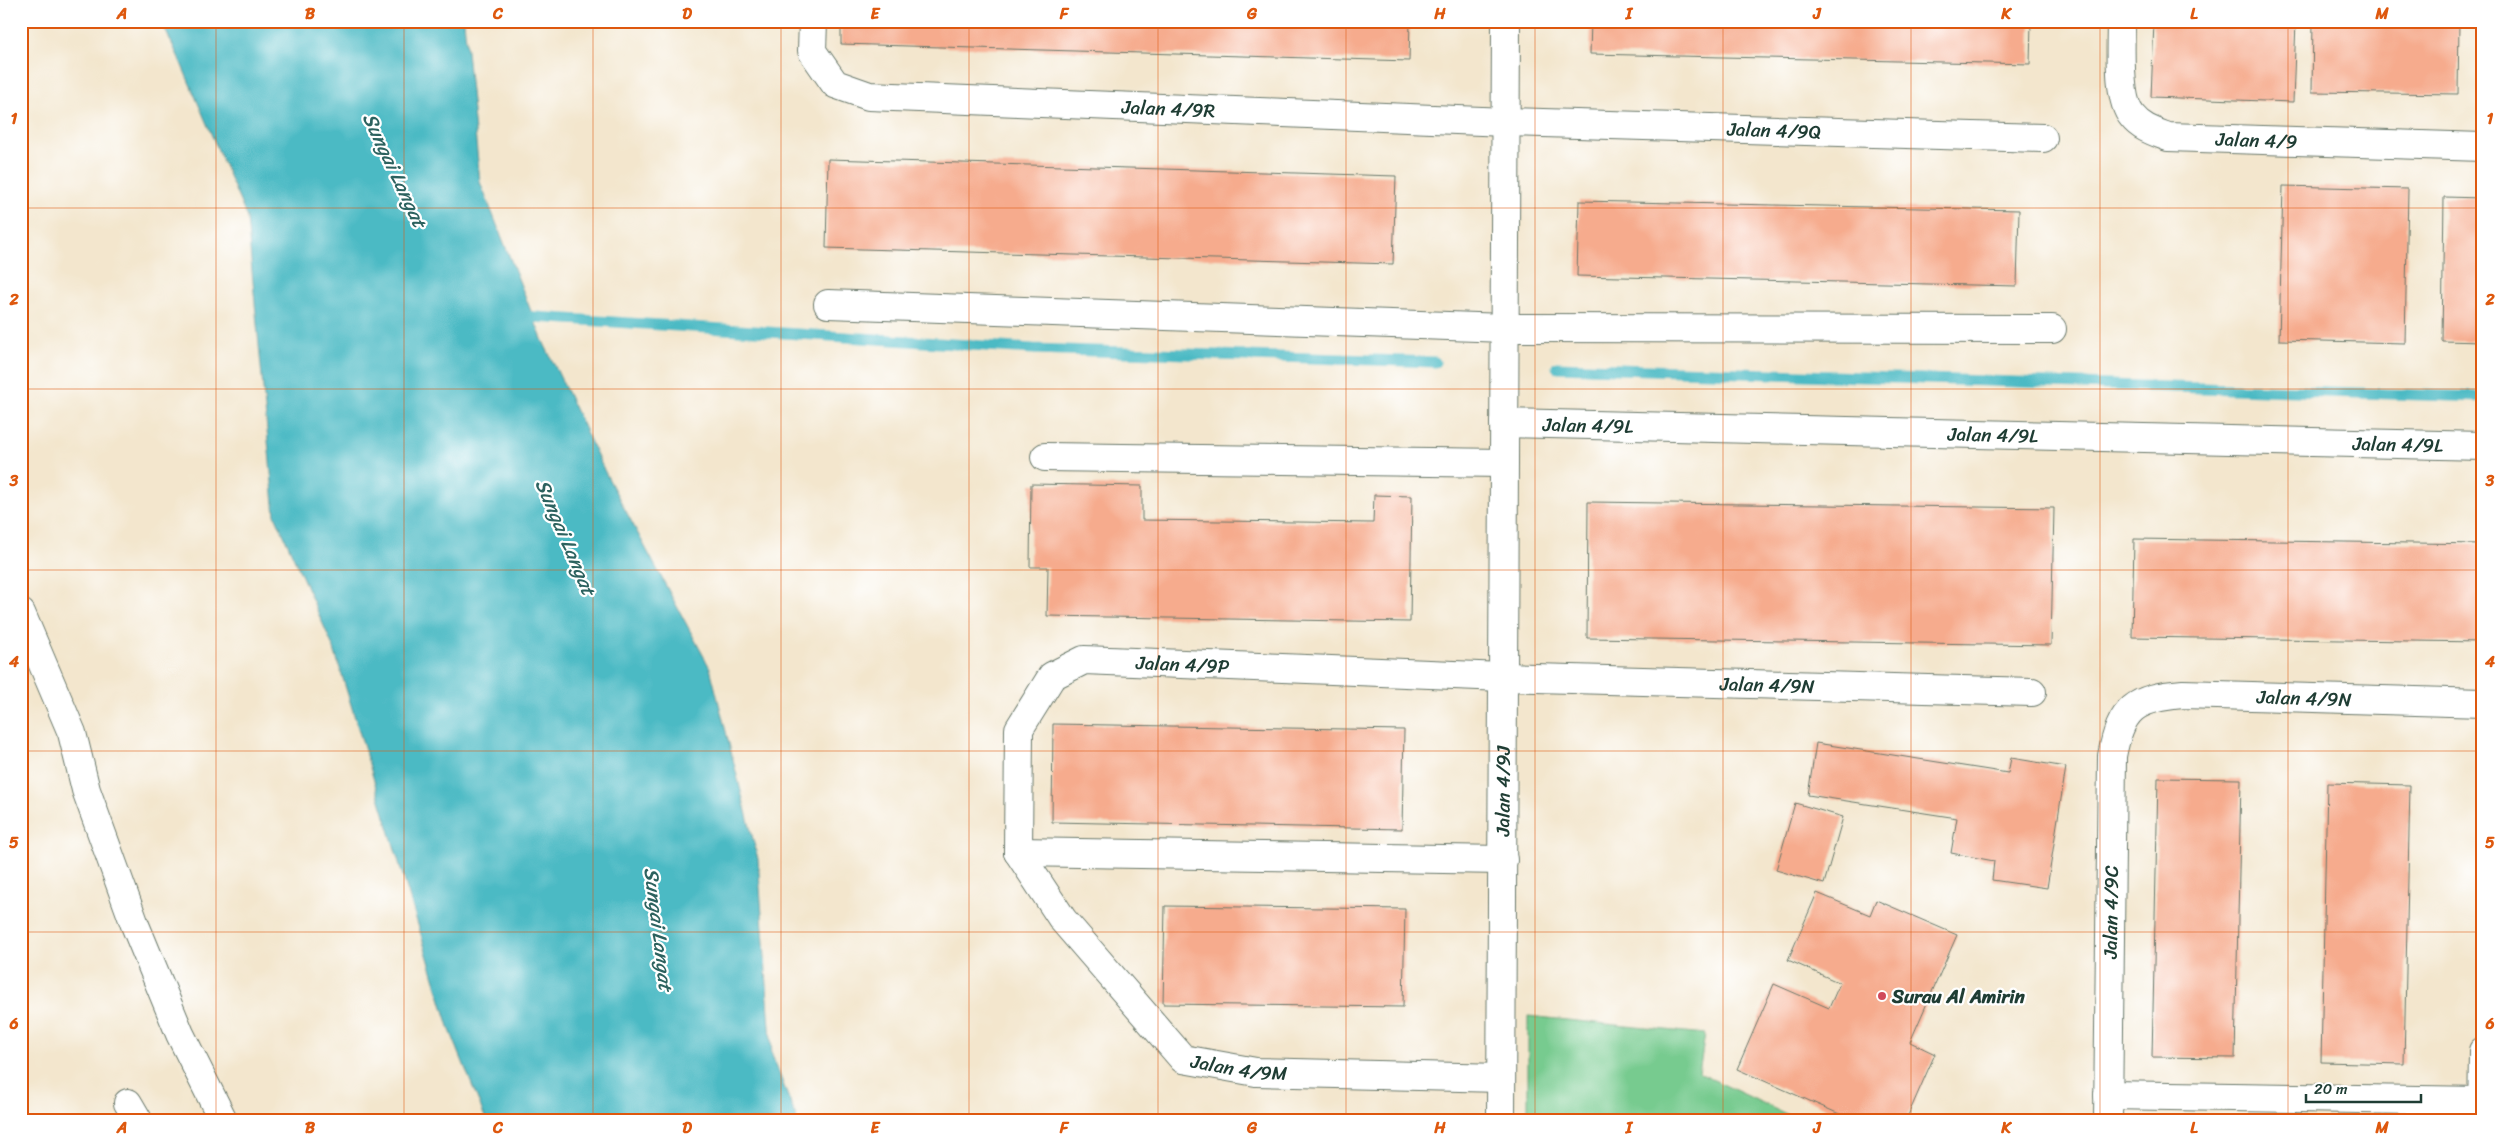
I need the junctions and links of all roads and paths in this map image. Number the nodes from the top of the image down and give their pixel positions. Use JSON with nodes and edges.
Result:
{"nodes":[{"id":1,"x":813,"y":21,"type":"edge"},
{"id":2,"x":1506,"y":21,"type":"edge"},
{"id":3,"x":2121,"y":21,"type":"edge"},
{"id":4,"x":1506,"y":122,"type":"junction"},
{"id":5,"x":2043,"y":138,"type":"dead end"},
{"id":6,"x":2483,"y":147,"type":"edge"},
{"id":7,"x":828,"y":304,"type":"dead end"},
{"id":8,"x":1505,"y":328,"type":"junction"},
{"id":9,"x":2052,"y":329,"type":"dead end"},
{"id":10,"x":1504,"y":423,"type":"junction"},
{"id":11,"x":2483,"y":446,"type":"edge"},
{"id":12,"x":1045,"y":457,"type":"dead end"},
{"id":13,"x":1504,"y":463,"type":"junction"},
{"id":14,"x":21,"y":613,"type":"edge"},
{"id":15,"x":1503,"y":677,"type":"junction"},
{"id":16,"x":2032,"y":692,"type":"dead end"},
{"id":17,"x":2483,"y":703,"type":"edge"},
{"id":18,"x":2130,"y":710,"type":"joint"},
{"id":19,"x":1018,"y":852,"type":"junction"},
{"id":20,"x":1503,"y":860,"type":"junction"},
{"id":21,"x":2483,"y":1051,"type":"edge"},
{"id":22,"x":1501,"y":1078,"type":"junction"},
{"id":23,"x":2482,"y":1101,"type":"edge"},
{"id":24,"x":2108,"y":1107,"type":"edge"},
{"id":25,"x":223,"y":1120,"type":"edge"},
{"id":26,"x":1501,"y":1120,"type":"edge"},
{"id":27,"x":2482,"y":1120,"type":"edge"}],
"edges":[{"from":1,"to":4,"type":"street","name":"Jalan 4/9R"},
{"from":2,"to":4,"type":"street"},
{"from":3,"to":6,"type":"street","name":"Jalan 4/9"},
{"from":4,"to":5,"type":"street","name":"Jalan 4/9Q"},
{"from":4,"to":8,"type":"street"},
{"from":7,"to":8,"type":"street"},
{"from":8,"to":9,"type":"street"},
{"from":8,"to":10,"type":"street"},
{"from":10,"to":11,"type":"street","name":"Jalan 4/9L"},
{"from":10,"to":13,"type":"street"},
{"from":12,"to":13,"type":"street"},
{"from":13,"to":15,"type":"street","name":"Jalan 4/9J"},
{"from":14,"to":25,"type":"street"},
{"from":15,"to":16,"type":"street","name":"Jalan 4/9N"},
{"from":15,"to":19,"type":"street","name":"Jalan 4/9P"},
{"from":15,"to":20,"type":"street","name":"Jalan 4/9J"},
{"from":17,"to":18,"type":"street","name":"Jalan 4/9N"},
{"from":18,"to":24,"type":"street","name":"Jalan 4/9C"},
{"from":19,"to":20,"type":"street"},
{"from":19,"to":22,"type":"street","name":"Jalan 4/9M"},
{"from":20,"to":22,"type":"street","name":"Jalan 4/9J"},
{"from":21,"to":23,"type":"street"},
{"from":22,"to":26,"type":"street","name":"Jalan 4/9J"},
{"from":23,"to":24,"type":"street"},
{"from":23,"to":27,"type":"street"}]}
